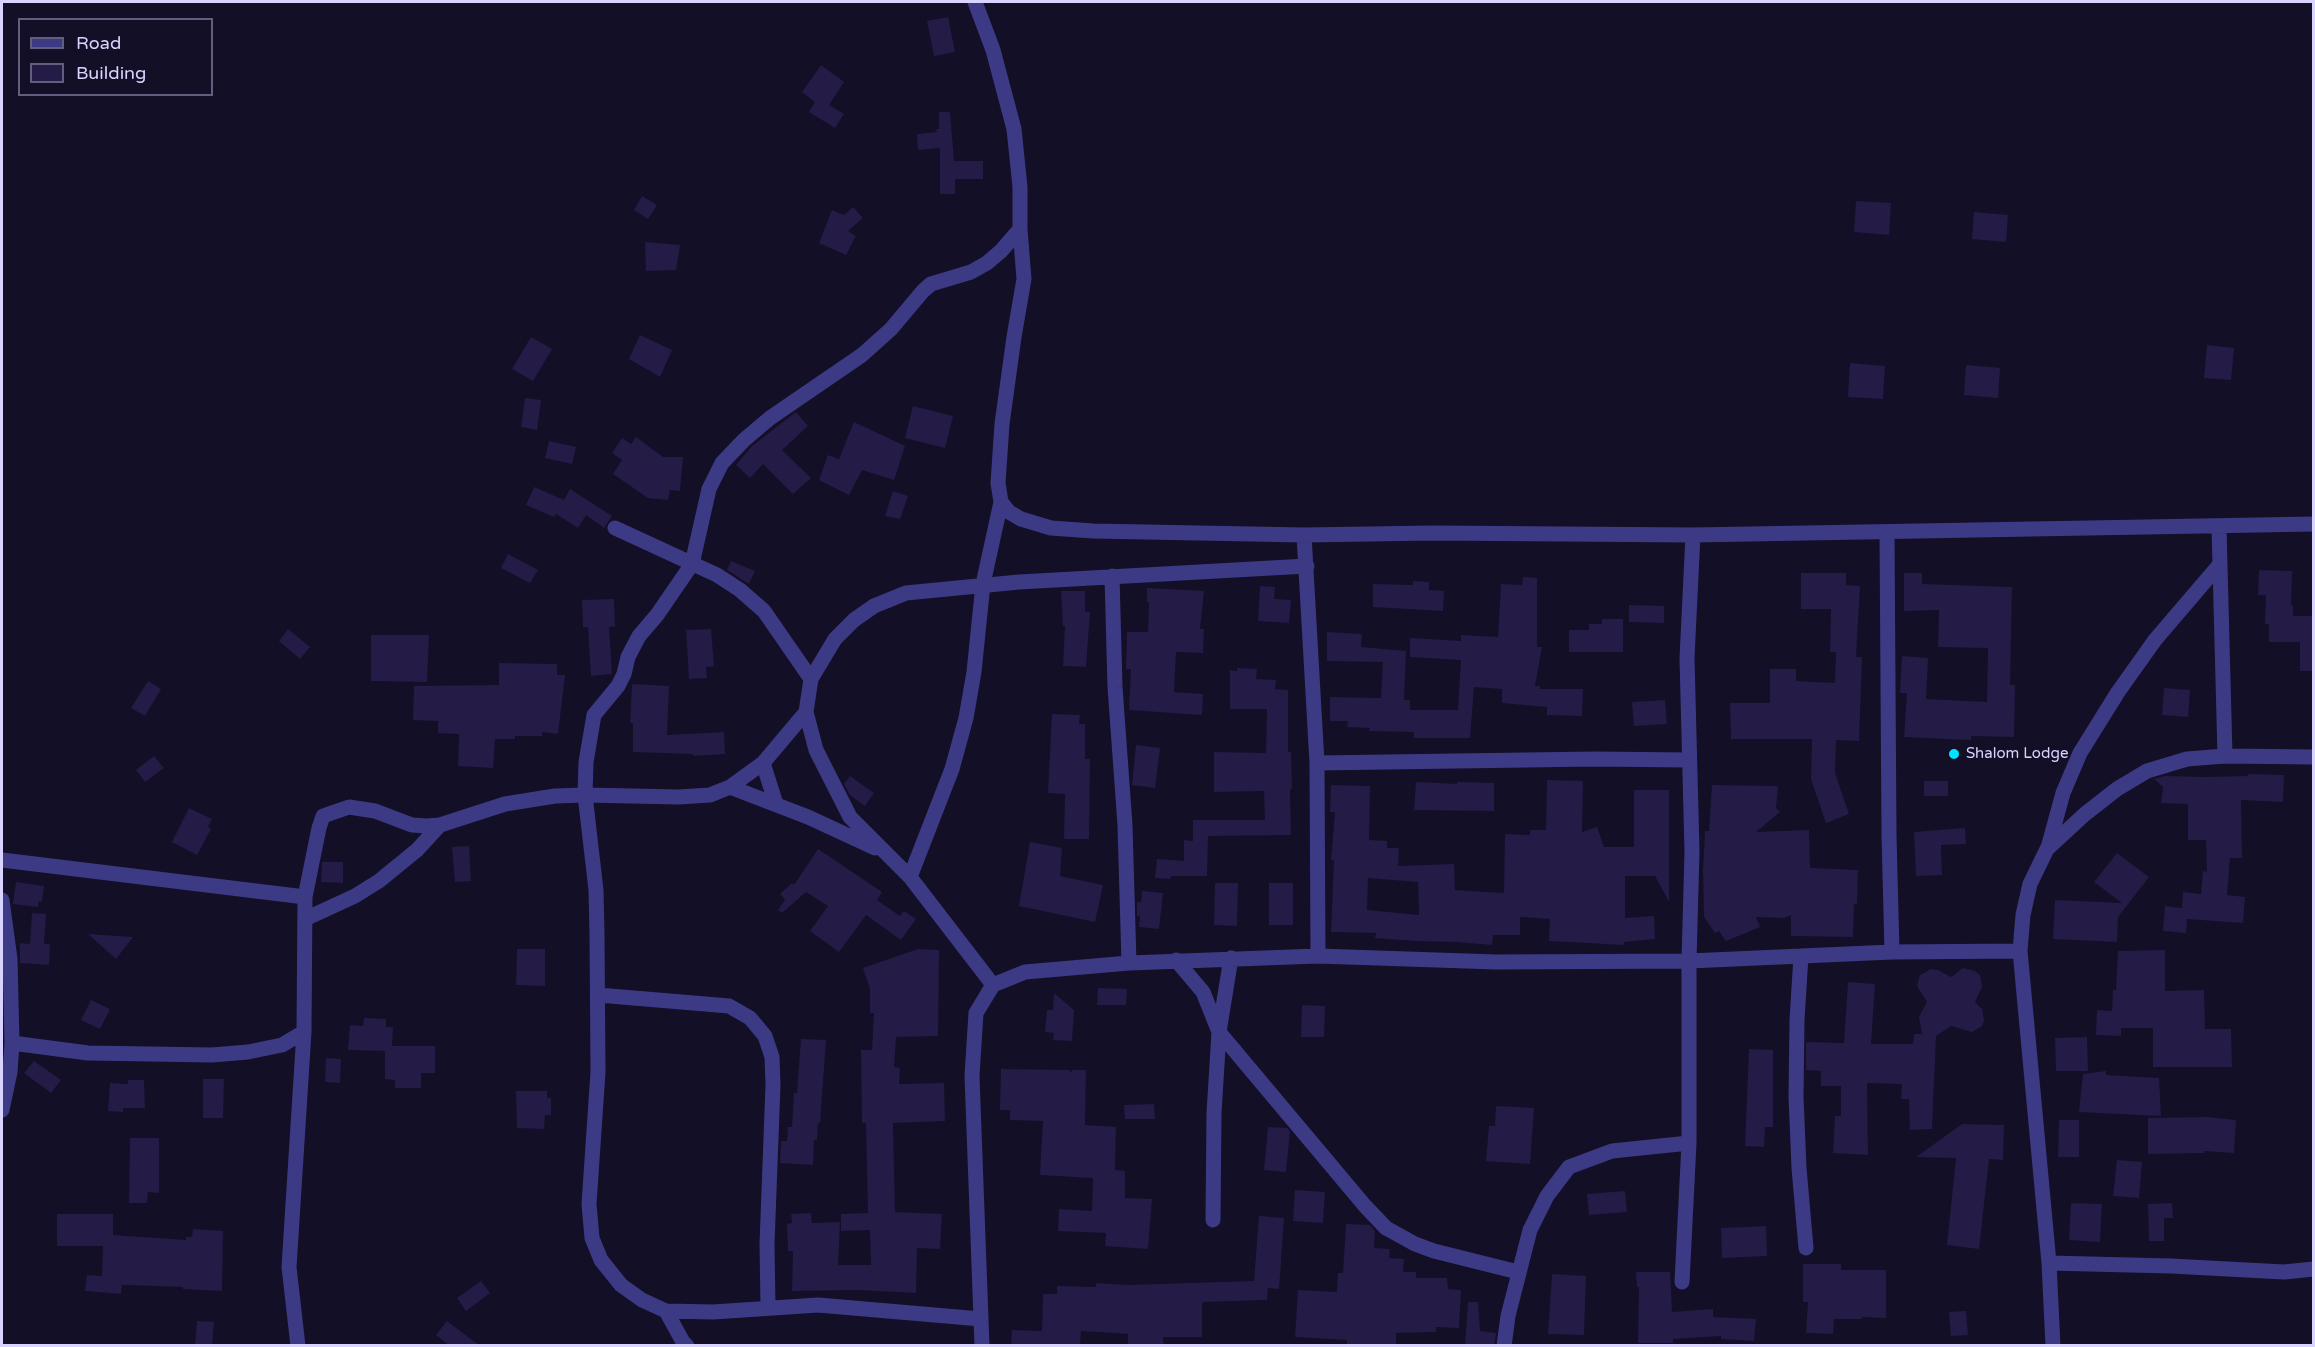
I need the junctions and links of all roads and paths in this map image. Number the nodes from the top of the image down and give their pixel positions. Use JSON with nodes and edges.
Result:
{"nodes":[{"id":1,"x":975,"y":2,"type":"edge"},
{"id":2,"x":1020,"y":229,"type":"junction"},
{"id":3,"x":1001,"y":502,"type":"junction"},
{"id":4,"x":2313,"y":524,"type":"edge"},
{"id":5,"x":2219,"y":527,"type":"junction"},
{"id":6,"x":615,"y":528,"type":"dead end"},
{"id":7,"x":1887,"y":532,"type":"junction"},
{"id":8,"x":1304,"y":535,"type":"junction"},
{"id":9,"x":1693,"y":535,"type":"junction"},
{"id":10,"x":692,"y":564,"type":"junction"},
{"id":11,"x":2220,"y":564,"type":"junction"},
{"id":12,"x":1307,"y":566,"type":"junction"},
{"id":13,"x":1112,"y":576,"type":"junction"},
{"id":14,"x":983,"y":585,"type":"junction"},
{"id":15,"x":811,"y":679,"type":"junction"},
{"id":16,"x":806,"y":712,"type":"junction"},
{"id":17,"x":2225,"y":756,"type":"junction"},
{"id":18,"x":2313,"y":757,"type":"edge"},
{"id":19,"x":1688,"y":760,"type":"junction"},
{"id":20,"x":763,"y":763,"type":"junction"},
{"id":21,"x":1317,"y":763,"type":"junction"},
{"id":22,"x":730,"y":787,"type":"junction"},
{"id":23,"x":585,"y":795,"type":"junction"},
{"id":24,"x":776,"y":804,"type":"junction"},
{"id":25,"x":440,"y":825,"type":"junction"},
{"id":26,"x":2047,"y":849,"type":"junction"},
{"id":27,"x":883,"y":852,"type":"junction"},
{"id":28,"x":2,"y":860,"type":"edge"},
{"id":29,"x":910,"y":877,"type":"junction"},
{"id":30,"x":305,"y":897,"type":"junction"},
{"id":31,"x":2,"y":900,"type":"edge"},
{"id":32,"x":305,"y":920,"type":"junction"},
{"id":33,"x":2020,"y":951,"type":"junction"},
{"id":34,"x":1893,"y":952,"type":"junction"},
{"id":35,"x":1318,"y":956,"type":"junction"},
{"id":36,"x":1801,"y":956,"type":"junction"},
{"id":37,"x":1231,"y":958,"type":"junction"},
{"id":38,"x":1176,"y":960,"type":"junction"},
{"id":39,"x":1689,"y":961,"type":"junction"},
{"id":40,"x":1129,"y":963,"type":"junction"},
{"id":41,"x":993,"y":985,"type":"junction"},
{"id":42,"x":598,"y":995,"type":"junction"},
{"id":43,"x":304,"y":1032,"type":"junction"},
{"id":44,"x":1218,"y":1032,"type":"junction"},
{"id":45,"x":12,"y":1043,"type":"junction"},
{"id":46,"x":2,"y":1110,"type":"edge"},
{"id":47,"x":1689,"y":1143,"type":"junction"},
{"id":48,"x":1213,"y":1220,"type":"dead end"},
{"id":49,"x":1806,"y":1248,"type":"dead end"},
{"id":50,"x":2049,"y":1263,"type":"junction"},
{"id":51,"x":2313,"y":1269,"type":"edge"},
{"id":52,"x":1518,"y":1272,"type":"junction"},
{"id":53,"x":1682,"y":1282,"type":"dead end"},
{"id":54,"x":768,"y":1307,"type":"junction"},
{"id":55,"x":666,"y":1311,"type":"junction"},
{"id":56,"x":981,"y":1319,"type":"junction"},
{"id":57,"x":298,"y":1346,"type":"edge"},
{"id":58,"x":687,"y":1346,"type":"edge"},
{"id":59,"x":982,"y":1346,"type":"edge"},
{"id":60,"x":1504,"y":1346,"type":"edge"},
{"id":61,"x":2054,"y":1346,"type":"edge"}],
"edges":[{"from":1,"to":2,"type":"street"},
{"from":2,"to":3,"type":"street"},
{"from":2,"to":10,"type":"street"},
{"from":3,"to":8,"type":"street"},
{"from":3,"to":14,"type":"street"},
{"from":4,"to":5,"type":"street"},
{"from":5,"to":7,"type":"street"},
{"from":5,"to":11,"type":"street"},
{"from":6,"to":10,"type":"street"},
{"from":7,"to":9,"type":"street"},
{"from":7,"to":34,"type":"street"},
{"from":8,"to":9,"type":"street"},
{"from":8,"to":12,"type":"street"},
{"from":9,"to":19,"type":"street"},
{"from":10,"to":15,"type":"street"},
{"from":10,"to":23,"type":"street"},
{"from":11,"to":17,"type":"street"},
{"from":11,"to":26,"type":"street"},
{"from":12,"to":13,"type":"street"},
{"from":12,"to":21,"type":"street"},
{"from":13,"to":14,"type":"street"},
{"from":13,"to":40,"type":"street"},
{"from":14,"to":15,"type":"street"},
{"from":14,"to":29,"type":"street"},
{"from":15,"to":16,"type":"street"},
{"from":16,"to":20,"type":"street"},
{"from":16,"to":27,"type":"street"},
{"from":17,"to":18,"type":"street"},
{"from":17,"to":26,"type":"street"},
{"from":19,"to":21,"type":"street"},
{"from":19,"to":39,"type":"street"},
{"from":20,"to":22,"type":"street"},
{"from":20,"to":24,"type":"street"},
{"from":21,"to":35,"type":"street"},
{"from":22,"to":23,"type":"street"},
{"from":22,"to":24,"type":"street"},
{"from":23,"to":25,"type":"street"},
{"from":23,"to":42,"type":"street"},
{"from":24,"to":27,"type":"street"},
{"from":25,"to":30,"type":"street"},
{"from":25,"to":32,"type":"street"},
{"from":26,"to":33,"type":"street"},
{"from":27,"to":29,"type":"street"},
{"from":28,"to":30,"type":"street"},
{"from":29,"to":41,"type":"street"},
{"from":30,"to":32,"type":"street"},
{"from":31,"to":45,"type":"street"},
{"from":32,"to":43,"type":"street"},
{"from":33,"to":34,"type":"street"},
{"from":33,"to":50,"type":"street"},
{"from":34,"to":36,"type":"street"},
{"from":35,"to":37,"type":"street"},
{"from":35,"to":39,"type":"street"},
{"from":36,"to":39,"type":"street"},
{"from":36,"to":49,"type":"street"},
{"from":37,"to":38,"type":"street"},
{"from":37,"to":44,"type":"street"},
{"from":38,"to":40,"type":"street"},
{"from":38,"to":44,"type":"street"},
{"from":39,"to":47,"type":"street"},
{"from":40,"to":41,"type":"street"},
{"from":41,"to":56,"type":"street"},
{"from":42,"to":54,"type":"street"},
{"from":42,"to":55,"type":"street"},
{"from":43,"to":45,"type":"street"},
{"from":43,"to":57,"type":"street"},
{"from":44,"to":48,"type":"street"},
{"from":44,"to":52,"type":"street"},
{"from":45,"to":46,"type":"street"},
{"from":47,"to":52,"type":"street"},
{"from":47,"to":53,"type":"street"},
{"from":50,"to":51,"type":"street"},
{"from":50,"to":61,"type":"street"},
{"from":52,"to":60,"type":"street"},
{"from":54,"to":55,"type":"street"},
{"from":54,"to":56,"type":"street"},
{"from":55,"to":58,"type":"street"},
{"from":56,"to":59,"type":"street"}]}
